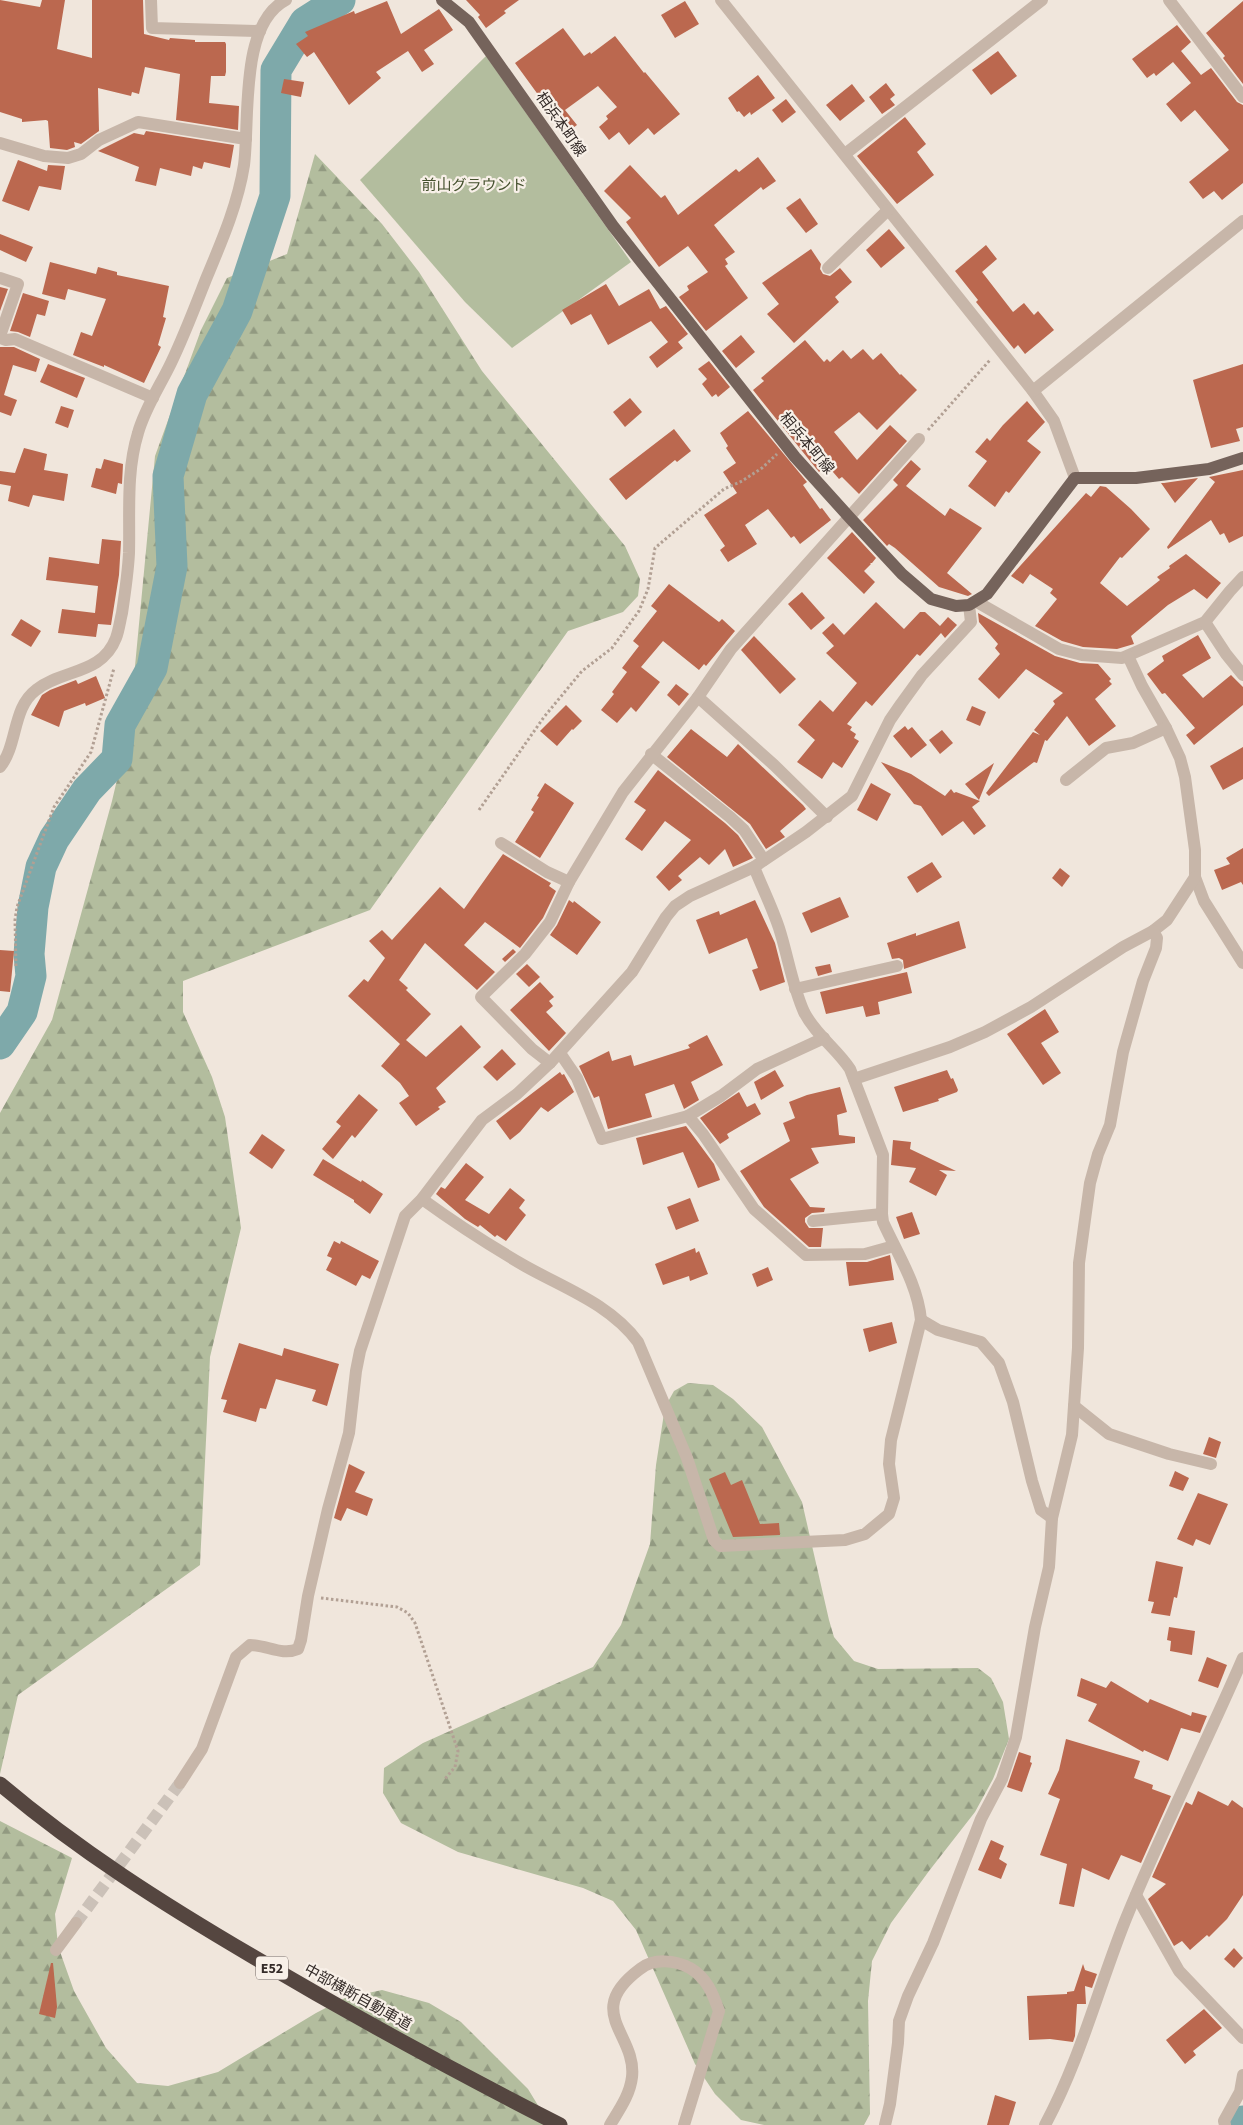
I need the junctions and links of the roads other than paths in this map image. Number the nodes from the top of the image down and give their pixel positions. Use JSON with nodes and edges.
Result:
{"nodes":[{"id":1,"x":151,"y":0,"type":"edge"},
{"id":2,"x":286,"y":0,"type":"edge"},
{"id":3,"x":442,"y":0,"type":"edge"},
{"id":4,"x":721,"y":0,"type":"edge"},
{"id":5,"x":1042,"y":0,"type":"edge"},
{"id":6,"x":1169,"y":0,"type":"edge"},
{"id":7,"x":260,"y":31,"type":"junction"},
{"id":8,"x":1243,"y":97,"type":"edge"},
{"id":9,"x":246,"y":139,"type":"junction"},
{"id":10,"x":0,"y":143,"type":"edge"},
{"id":11,"x":845,"y":154,"type":"junction"},
{"id":12,"x":888,"y":210,"type":"junction"},
{"id":13,"x":1243,"y":221,"type":"edge"},
{"id":14,"x":828,"y":268,"type":"dead end"},
{"id":15,"x":0,"y":278,"type":"edge"},
{"id":16,"x":0,"y":337,"type":"edge"},
{"id":17,"x":1033,"y":391,"type":"junction"},
{"id":18,"x":153,"y":398,"type":"junction"},
{"id":19,"x":919,"y":440,"type":"road end"},
{"id":20,"x":1243,"y":458,"type":"edge"},
{"id":21,"x":1075,"y":478,"type":"junction"},
{"id":22,"x":850,"y":518,"type":"junction"},
{"id":23,"x":1243,"y":577,"type":"edge"},
{"id":24,"x":973,"y":603,"type":"junction"},
{"id":25,"x":1205,"y":622,"type":"junction"},
{"id":26,"x":1128,"y":656,"type":"junction"},
{"id":27,"x":1243,"y":675,"type":"edge"},
{"id":28,"x":698,"y":697,"type":"junction"},
{"id":29,"x":1166,"y":728,"type":"junction"},
{"id":30,"x":651,"y":754,"type":"junction"},
{"id":31,"x":0,"y":767,"type":"edge"},
{"id":32,"x":1066,"y":780,"type":"dead end"},
{"id":33,"x":827,"y":816,"type":"junction"},
{"id":34,"x":501,"y":843,"type":"dead end"},
{"id":35,"x":759,"y":864,"type":"junction"},
{"id":36,"x":1195,"y":877,"type":"junction"},
{"id":37,"x":569,"y":882,"type":"junction"},
{"id":38,"x":1153,"y":931,"type":"junction"},
{"id":39,"x":1243,"y":963,"type":"edge"},
{"id":40,"x":897,"y":966,"type":"dead end"},
{"id":41,"x":795,"y":989,"type":"junction"},
{"id":42,"x":824,"y":1038,"type":"junction"},
{"id":43,"x":560,"y":1053,"type":"junction"},
{"id":44,"x":550,"y":1063,"type":"junction"},
{"id":45,"x":854,"y":1079,"type":"junction"},
{"id":46,"x":688,"y":1116,"type":"junction"},
{"id":47,"x":422,"y":1199,"type":"junction"},
{"id":48,"x":882,"y":1214,"type":"junction"},
{"id":49,"x":813,"y":1221,"type":"dead end"},
{"id":50,"x":894,"y":1246,"type":"junction"},
{"id":51,"x":921,"y":1320,"type":"junction"},
{"id":52,"x":1074,"y":1406,"type":"junction"},
{"id":53,"x":1211,"y":1464,"type":"dead end"},
{"id":54,"x":1052,"y":1518,"type":"junction"},
{"id":55,"x":1243,"y":1658,"type":"edge"},
{"id":56,"x":180,"y":1783,"type":"tunnel mouth"},
{"id":57,"x":0,"y":1784,"type":"edge"},
{"id":58,"x":1136,"y":1895,"type":"junction"},
{"id":59,"x":76,"y":1924,"type":"tunnel mouth"},
{"id":60,"x":56,"y":1950,"type":"dead end"},
{"id":61,"x":1243,"y":2038,"type":"edge"},
{"id":62,"x":1243,"y":2075,"type":"edge"},
{"id":63,"x":560,"y":2125,"type":"edge"},
{"id":64,"x":610,"y":2125,"type":"edge"},
{"id":65,"x":684,"y":2125,"type":"edge"},
{"id":66,"x":885,"y":2125,"type":"edge"},
{"id":67,"x":1045,"y":2125,"type":"edge"},
{"id":68,"x":1225,"y":2125,"type":"edge"}],
"edges":[{"from":1,"to":7,"type":"street"},
{"from":2,"to":7,"type":"street"},
{"from":3,"to":22,"type":"main road","name":"相浜本町線"},
{"from":4,"to":11,"type":"street"},
{"from":5,"to":11,"type":"street"},
{"from":6,"to":8,"type":"street"},
{"from":7,"to":9,"type":"street"},
{"from":9,"to":10,"type":"street"},
{"from":9,"to":18,"type":"street"},
{"from":11,"to":12,"type":"street"},
{"from":12,"to":14,"type":"street"},
{"from":12,"to":17,"type":"street"},
{"from":13,"to":17,"type":"street"},
{"from":15,"to":16,"type":"street"},
{"from":16,"to":18,"type":"street"},
{"from":17,"to":21,"type":"street"},
{"from":18,"to":31,"type":"street"},
{"from":19,"to":22,"type":"street"},
{"from":20,"to":21,"type":"main road"},
{"from":21,"to":24,"type":"main road"},
{"from":22,"to":24,"type":"main road","name":"相浜本町線"},
{"from":22,"to":28,"type":"street"},
{"from":23,"to":25,"type":"street"},
{"from":24,"to":26,"type":"street"},
{"from":24,"to":33,"type":"street"},
{"from":25,"to":26,"type":"street"},
{"from":25,"to":27,"type":"street"},
{"from":26,"to":29,"type":"street"},
{"from":28,"to":30,"type":"street"},
{"from":28,"to":33,"type":"street"},
{"from":29,"to":32,"type":"street"},
{"from":29,"to":36,"type":"street"},
{"from":30,"to":35,"type":"street"},
{"from":30,"to":37,"type":"street"},
{"from":33,"to":35,"type":"street"},
{"from":34,"to":37,"type":"street"},
{"from":35,"to":41,"type":"street"},
{"from":35,"to":43,"type":"street"},
{"from":36,"to":38,"type":"street"},
{"from":36,"to":39,"type":"street"},
{"from":37,"to":44,"type":"street"},
{"from":38,"to":45,"type":"street"},
{"from":38,"to":52,"type":"street"},
{"from":40,"to":41,"type":"street"},
{"from":41,"to":42,"type":"street"},
{"from":42,"to":45,"type":"street"},
{"from":42,"to":46,"type":"street"},
{"from":43,"to":44,"type":"street"},
{"from":43,"to":46,"type":"street"},
{"from":44,"to":47,"type":"street"},
{"from":45,"to":48,"type":"street"},
{"from":46,"to":50,"type":"street"},
{"from":47,"to":51,"type":"street"},
{"from":47,"to":56,"type":"street"},
{"from":48,"to":49,"type":"street"},
{"from":48,"to":50,"type":"street"},
{"from":50,"to":51,"type":"street"},
{"from":51,"to":54,"type":"street"},
{"from":52,"to":53,"type":"street"},
{"from":52,"to":54,"type":"street"},
{"from":54,"to":66,"type":"street"},
{"from":55,"to":58,"type":"street"},
{"from":57,"to":63,"type":"highway","name":"中部横断自動車道","number":"E52"},
{"from":58,"to":61,"type":"street"},
{"from":58,"to":67,"type":"street"},
{"from":59,"to":60,"type":"street"},
{"from":62,"to":68,"type":"street"},
{"from":64,"to":65,"type":"street"}]}
